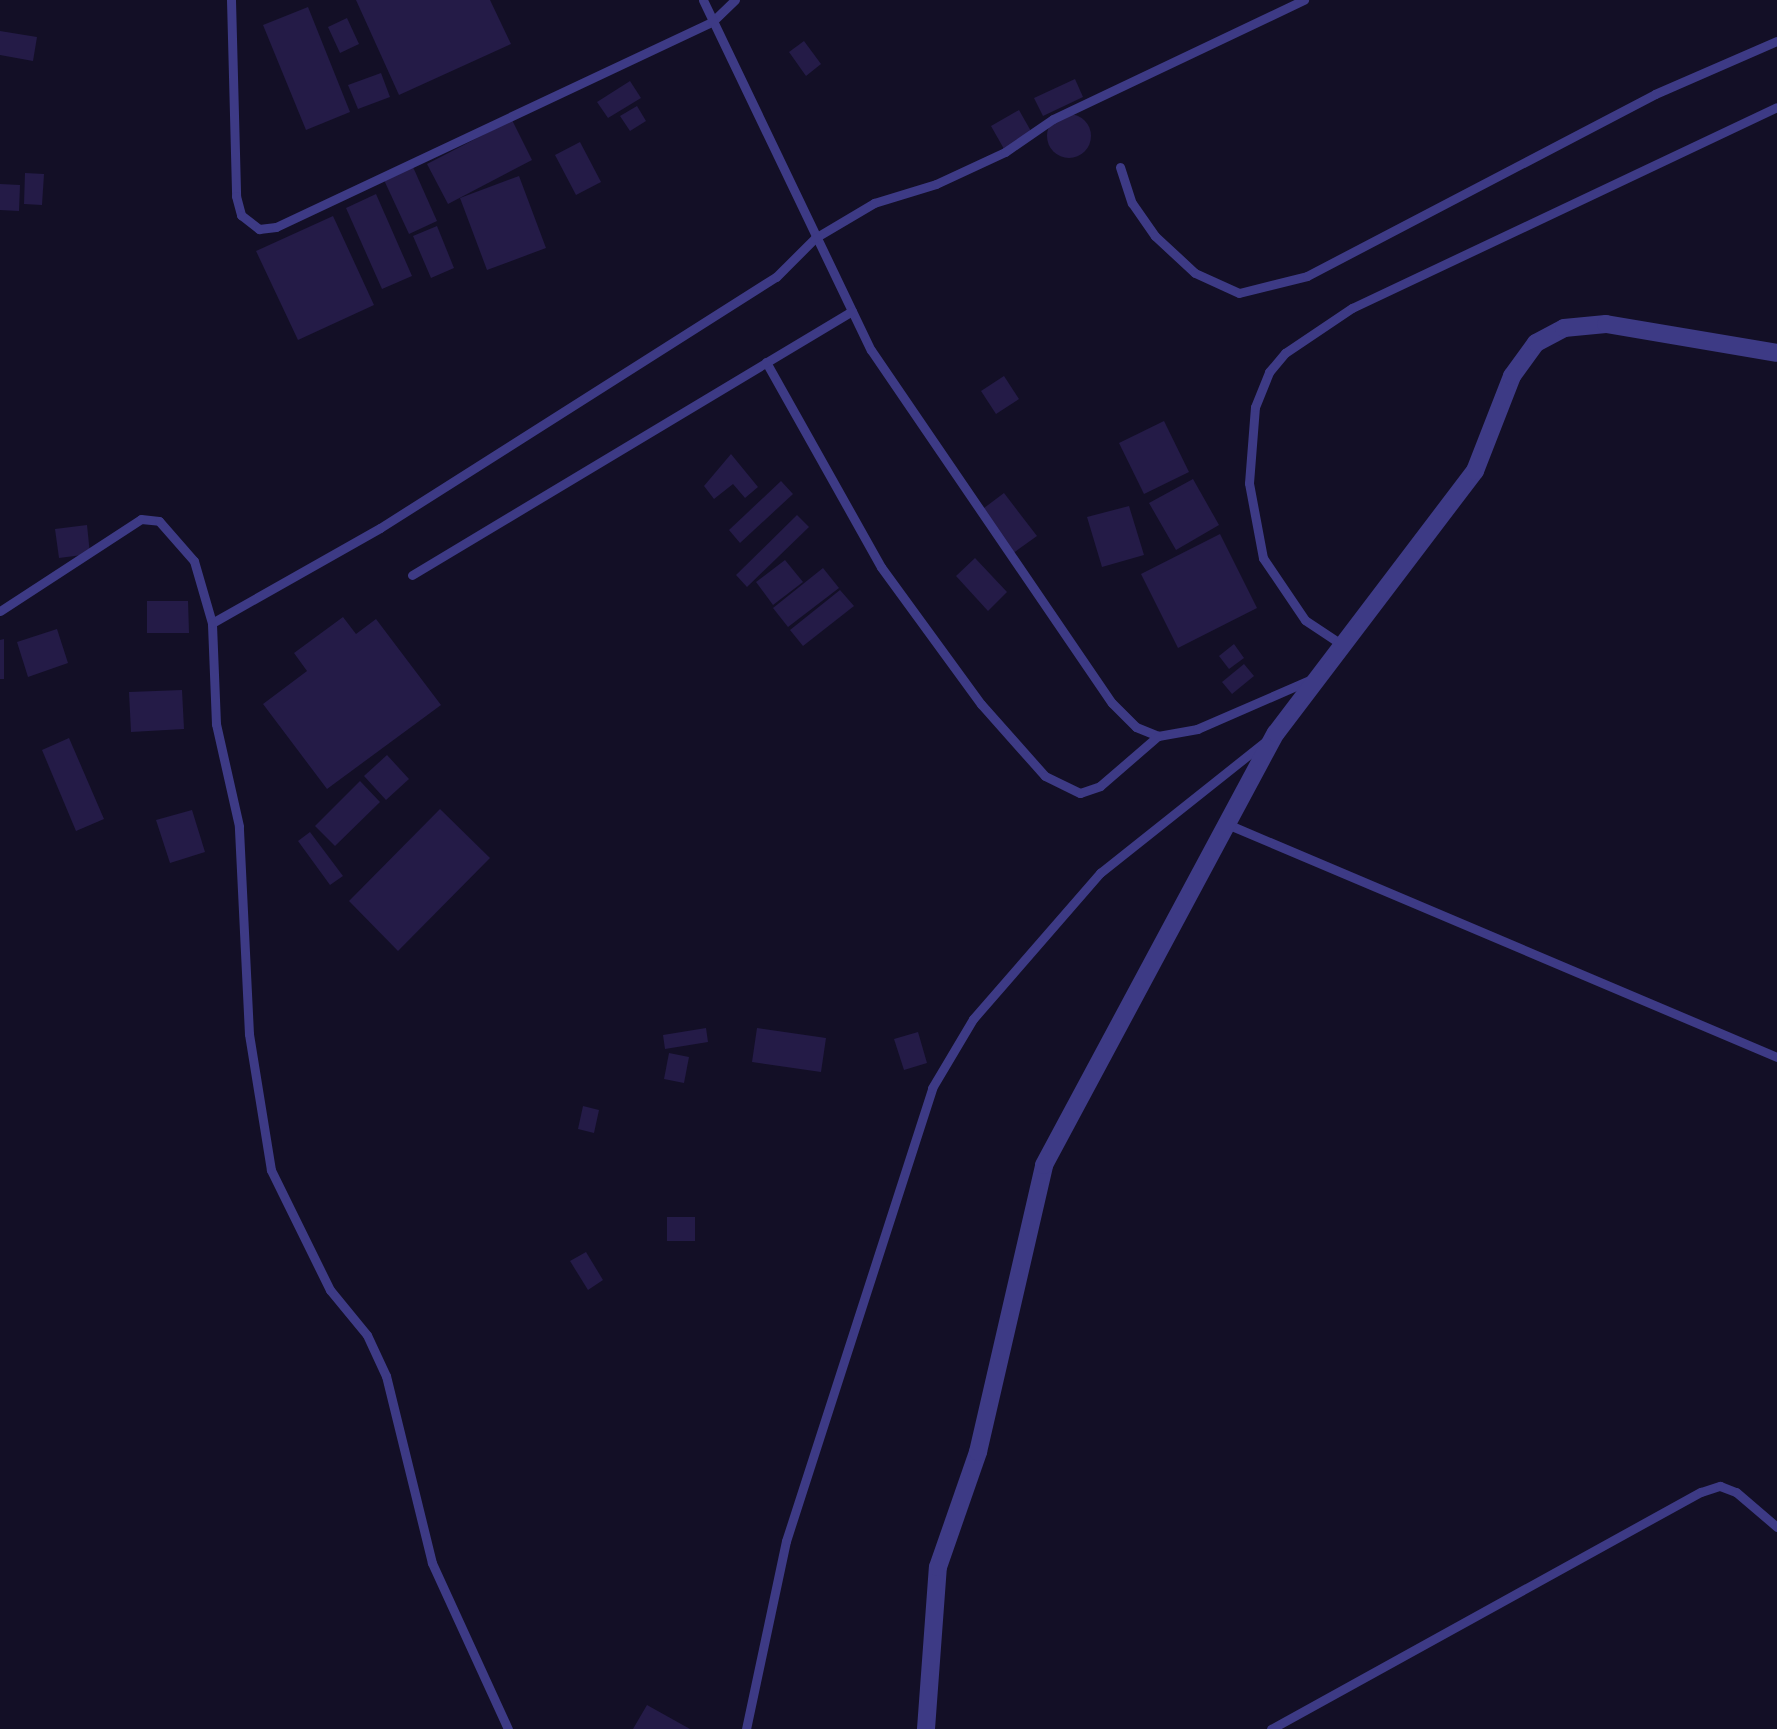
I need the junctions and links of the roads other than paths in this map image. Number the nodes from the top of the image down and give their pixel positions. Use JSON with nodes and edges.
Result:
{"nodes":[{"id":1,"x":231,"y":0,"type":"edge"},
{"id":2,"x":703,"y":0,"type":"edge"},
{"id":3,"x":735,"y":0,"type":"edge"},
{"id":4,"x":1304,"y":0,"type":"edge"},
{"id":5,"x":712,"y":22,"type":"junction"},
{"id":6,"x":1777,"y":41,"type":"edge"},
{"id":7,"x":1777,"y":107,"type":"edge"},
{"id":8,"x":1120,"y":167,"type":"dead end"},
{"id":9,"x":816,"y":238,"type":"junction"},
{"id":10,"x":852,"y":311,"type":"junction"},
{"id":11,"x":1777,"y":353,"type":"edge"},
{"id":12,"x":766,"y":362,"type":"junction"},
{"id":13,"x":412,"y":575,"type":"dead end"},
{"id":14,"x":0,"y":611,"type":"edge"},
{"id":15,"x":212,"y":623,"type":"junction"},
{"id":16,"x":1341,"y":644,"type":"junction"},
{"id":17,"x":1327,"y":673,"type":"junction"},
{"id":18,"x":1276,"y":733,"type":"junction"},
{"id":19,"x":1158,"y":736,"type":"junction"},
{"id":20,"x":1225,"y":823,"type":"junction"},
{"id":21,"x":1777,"y":1058,"type":"edge"},
{"id":22,"x":1777,"y":1527,"type":"edge"},
{"id":23,"x":508,"y":1729,"type":"edge"},
{"id":24,"x":746,"y":1729,"type":"edge"},
{"id":25,"x":926,"y":1729,"type":"edge"},
{"id":26,"x":1271,"y":1729,"type":"edge"}],
"edges":[{"from":1,"to":5,"type":"lane"},
{"from":2,"to":5,"type":"lane"},
{"from":3,"to":5,"type":"lane"},
{"from":4,"to":9,"type":"lane"},
{"from":5,"to":9,"type":"lane"},
{"from":6,"to":8,"type":"lane"},
{"from":7,"to":16,"type":"lane"},
{"from":9,"to":10,"type":"lane"},
{"from":9,"to":15,"type":"lane"},
{"from":10,"to":12,"type":"lane"},
{"from":10,"to":19,"type":"lane"},
{"from":11,"to":16,"type":"street"},
{"from":12,"to":13,"type":"lane"},
{"from":12,"to":19,"type":"lane"},
{"from":14,"to":15,"type":"lane"},
{"from":15,"to":23,"type":"lane"},
{"from":16,"to":17,"type":"street"},
{"from":17,"to":18,"type":"street"},
{"from":17,"to":19,"type":"lane"},
{"from":18,"to":20,"type":"street"},
{"from":18,"to":24,"type":"lane"},
{"from":20,"to":21,"type":"lane"},
{"from":20,"to":25,"type":"street"},
{"from":22,"to":26,"type":"lane"}]}
